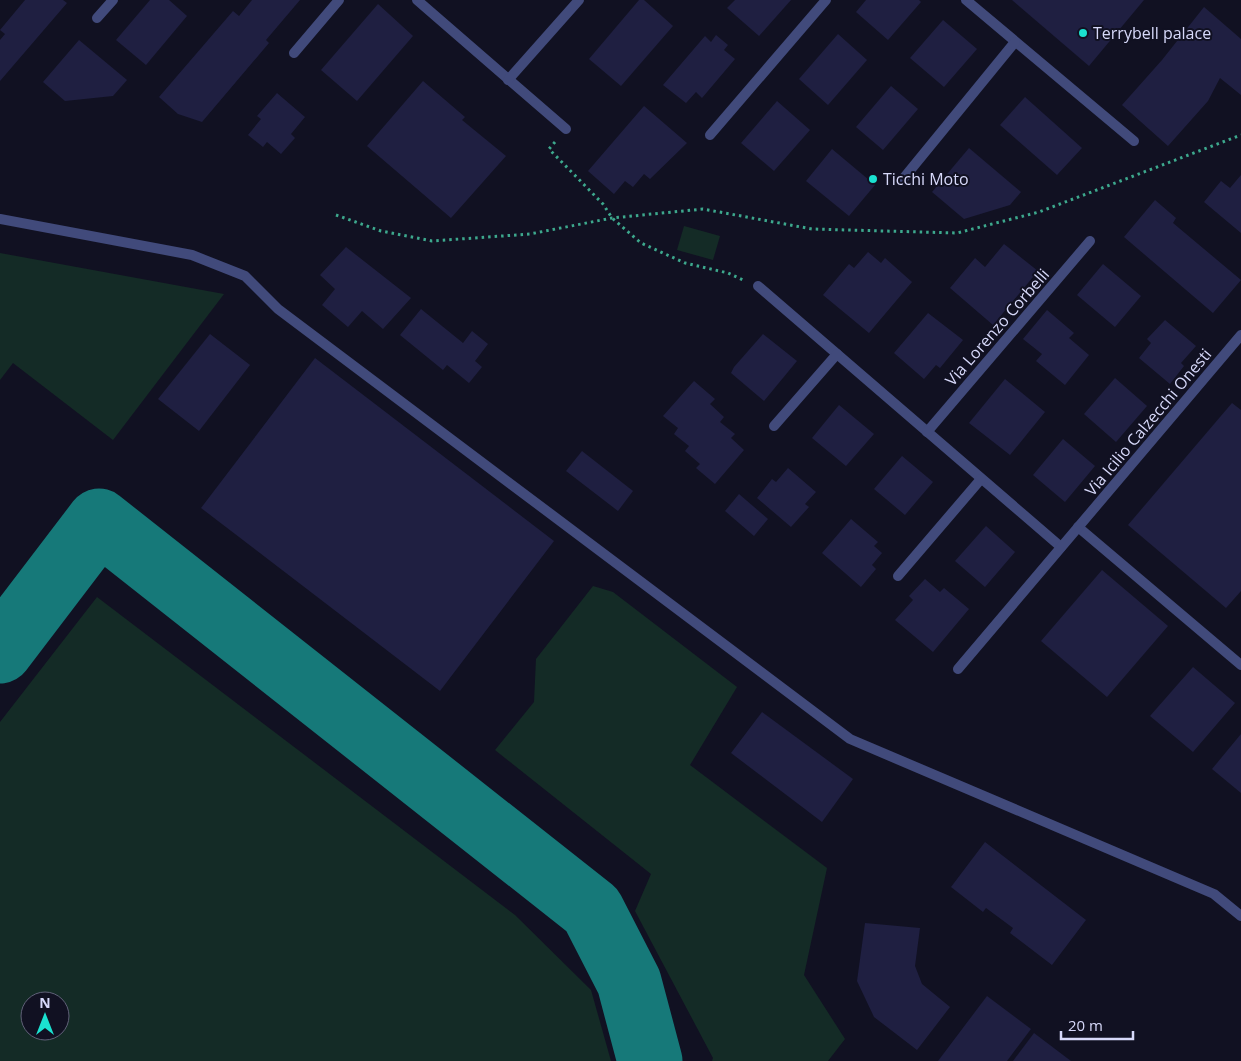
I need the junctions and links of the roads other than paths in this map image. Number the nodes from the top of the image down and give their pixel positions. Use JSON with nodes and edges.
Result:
{"nodes":[{"id":1,"x":113,"y":0,"type":"edge"},
{"id":2,"x":339,"y":0,"type":"edge"},
{"id":3,"x":417,"y":0,"type":"edge"},
{"id":4,"x":579,"y":0,"type":"edge"},
{"id":5,"x":826,"y":0,"type":"edge"},
{"id":6,"x":966,"y":0,"type":"edge"},
{"id":7,"x":97,"y":18,"type":"dead end"},
{"id":8,"x":1015,"y":42,"type":"junction"},
{"id":9,"x":294,"y":53,"type":"dead end"},
{"id":10,"x":508,"y":80,"type":"junction"},
{"id":11,"x":566,"y":128,"type":"road end"},
{"id":12,"x":710,"y":135,"type":"dead end"},
{"id":13,"x":1134,"y":141,"type":"dead end"},
{"id":14,"x":903,"y":180,"type":"dead end"},
{"id":15,"x":0,"y":219,"type":"edge"},
{"id":16,"x":1090,"y":241,"type":"dead end"},
{"id":17,"x":758,"y":286,"type":"road end"},
{"id":18,"x":1241,"y":335,"type":"edge"},
{"id":19,"x":837,"y":354,"type":"junction"},
{"id":20,"x":774,"y":426,"type":"dead end"},
{"id":21,"x":927,"y":432,"type":"junction"},
{"id":22,"x":981,"y":479,"type":"junction"},
{"id":23,"x":1078,"y":527,"type":"junction"},
{"id":24,"x":1061,"y":547,"type":"junction"},
{"id":25,"x":898,"y":576,"type":"dead end"},
{"id":26,"x":1241,"y":664,"type":"edge"},
{"id":27,"x":958,"y":669,"type":"dead end"},
{"id":28,"x":1241,"y":916,"type":"edge"}],
"edges":[{"from":1,"to":7,"type":"street"},
{"from":2,"to":9,"type":"street"},
{"from":3,"to":10,"type":"street"},
{"from":4,"to":10,"type":"street"},
{"from":5,"to":12,"type":"street"},
{"from":6,"to":8,"type":"street"},
{"from":8,"to":13,"type":"street"},
{"from":8,"to":14,"type":"street"},
{"from":10,"to":11,"type":"street"},
{"from":15,"to":28,"type":"street"},
{"from":16,"to":21,"type":"street","name":"Via Lorenzo Corbelli"},
{"from":17,"to":19,"type":"street"},
{"from":18,"to":23,"type":"street","name":"Via Icilio Calzecchi Onesti"},
{"from":19,"to":20,"type":"street"},
{"from":19,"to":21,"type":"street"},
{"from":21,"to":22,"type":"street"},
{"from":22,"to":24,"type":"street"},
{"from":22,"to":25,"type":"street"},
{"from":23,"to":24,"type":"street","name":"Via Icilio Calzecchi Onesti"},
{"from":23,"to":26,"type":"street"},
{"from":24,"to":27,"type":"street","name":"Via Icilio Calzecchi Onesti"}]}
